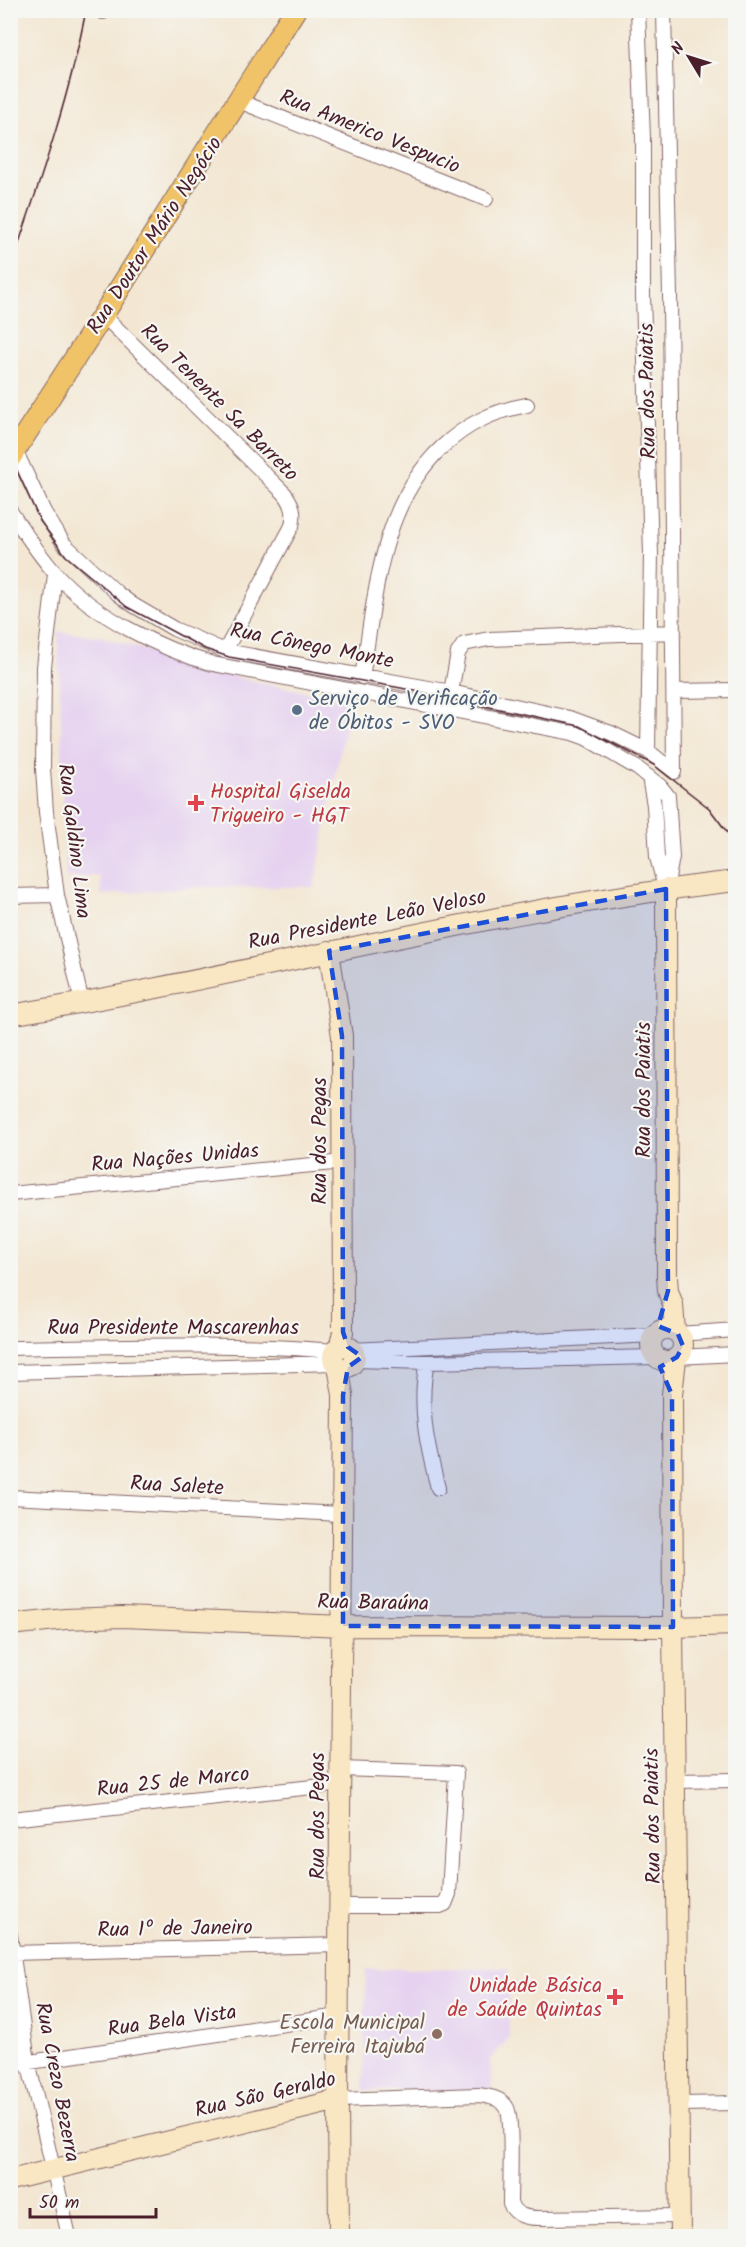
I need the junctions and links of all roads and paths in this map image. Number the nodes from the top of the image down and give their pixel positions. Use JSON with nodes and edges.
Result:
{"nodes":[{"id":1,"x":295,"y":10,"type":"edge"},
{"id":2,"x":638,"y":10,"type":"edge"},
{"id":3,"x":664,"y":10,"type":"edge"},
{"id":4,"x":239,"y":101,"type":"junction"},
{"id":5,"x":668,"y":136,"type":"junction"},
{"id":6,"x":643,"y":138,"type":"junction"},
{"id":7,"x":486,"y":199,"type":"dead end"},
{"id":8,"x":103,"y":315,"type":"junction"},
{"id":9,"x":527,"y":405,"type":"dead end"},
{"id":10,"x":13,"y":454,"type":"edge"},
{"id":11,"x":10,"y":511,"type":"edge"},
{"id":12,"x":673,"y":528,"type":"junction"},
{"id":13,"x":650,"y":529,"type":"junction"},
{"id":14,"x":56,"y":574,"type":"junction"},
{"id":15,"x":674,"y":632,"type":"junction"},
{"id":16,"x":649,"y":633,"type":"junction"},
{"id":17,"x":225,"y":651,"type":"junction"},
{"id":18,"x":362,"y":677,"type":"junction"},
{"id":19,"x":735,"y":690,"type":"edge"},
{"id":20,"x":675,"y":691,"type":"junction"},
{"id":21,"x":451,"y":692,"type":"junction"},
{"id":22,"x":648,"y":751,"type":"junction"},
{"id":23,"x":674,"y":771,"type":"joint"},
{"id":24,"x":649,"y":777,"type":"junction"},
{"id":25,"x":668,"y":796,"type":"joint"},
{"id":26,"x":735,"y":881,"type":"edge"},
{"id":27,"x":666,"y":889,"type":"junction"},
{"id":28,"x":57,"y":895,"type":"junction"},
{"id":29,"x":10,"y":896,"type":"edge"},
{"id":30,"x":329,"y":951,"type":"junction"},
{"id":31,"x":82,"y":1004,"type":"junction"},
{"id":32,"x":10,"y":1015,"type":"edge"},
{"id":33,"x":344,"y":1162,"type":"junction"},
{"id":34,"x":10,"y":1194,"type":"edge"},
{"id":35,"x":735,"y":1330,"type":"edge"},
{"id":36,"x":666,"y":1333,"type":"junction"},
{"id":37,"x":10,"y":1348,"type":"edge"},
{"id":38,"x":344,"y":1354,"type":"junction"},
{"id":39,"x":735,"y":1354,"type":"edge"},
{"id":40,"x":666,"y":1358,"type":"junction"},
{"id":41,"x":427,"y":1362,"type":"junction"},
{"id":42,"x":10,"y":1372,"type":"edge"},
{"id":43,"x":438,"y":1488,"type":"dead end"},
{"id":44,"x":10,"y":1497,"type":"edge"},
{"id":45,"x":341,"y":1514,"type":"junction"},
{"id":46,"x":11,"y":1621,"type":"edge"},
{"id":47,"x":735,"y":1625,"type":"edge"},
{"id":48,"x":343,"y":1626,"type":"junction"},
{"id":49,"x":673,"y":1627,"type":"junction"},
{"id":50,"x":341,"y":1776,"type":"junction"},
{"id":51,"x":735,"y":1780,"type":"edge"},
{"id":52,"x":675,"y":1781,"type":"junction"},
{"id":53,"x":10,"y":1819,"type":"edge"},
{"id":54,"x":340,"y":1906,"type":"junction"},
{"id":55,"x":10,"y":1935,"type":"edge"},
{"id":56,"x":340,"y":1945,"type":"junction"},
{"id":57,"x":12,"y":1953,"type":"edge"},
{"id":58,"x":339,"y":2016,"type":"junction"},
{"id":59,"x":28,"y":2062,"type":"junction"},
{"id":60,"x":10,"y":2065,"type":"edge"},
{"id":61,"x":338,"y":2100,"type":"junction"},
{"id":62,"x":735,"y":2103,"type":"edge"},
{"id":63,"x":680,"y":2104,"type":"junction"},
{"id":64,"x":54,"y":2169,"type":"junction"},
{"id":65,"x":10,"y":2180,"type":"edge"},
{"id":66,"x":679,"y":2216,"type":"junction"},
{"id":67,"x":69,"y":2236,"type":"edge"},
{"id":68,"x":339,"y":2236,"type":"edge"},
{"id":69,"x":680,"y":2236,"type":"edge"}],
"edges":[{"from":1,"to":4,"type":"main road","name":"Rua Doutor Mário Negócio"},
{"from":2,"to":6,"type":"street","name":"Rua dos Paiatis"},
{"from":3,"to":5,"type":"street","name":"Rua dos Paiatis"},
{"from":4,"to":7,"type":"street","name":"Rua Americo Vespucio"},
{"from":4,"to":8,"type":"main road","name":"Rua Doutor Mário Negócio"},
{"from":5,"to":6,"type":"street"},
{"from":5,"to":12,"type":"street","name":"Rua dos Paiatis"},
{"from":6,"to":13,"type":"street","name":"Rua dos Paiatis"},
{"from":8,"to":10,"type":"main road","name":"Rua Doutor Mário Negócio"},
{"from":8,"to":17,"type":"street","name":"Rua Tenente Sa Barreto"},
{"from":9,"to":18,"type":"street"},
{"from":10,"to":17,"type":"street","name":"Rua Cônego Monte"},
{"from":11,"to":14,"type":"street","name":"Rua Cônego Monte"},
{"from":12,"to":13,"type":"street"},
{"from":12,"to":15,"type":"street","name":"Rua dos Paiatis"},
{"from":13,"to":16,"type":"street","name":"Rua dos Paiatis"},
{"from":14,"to":24,"type":"street","name":"Rua Cônego Monte"},
{"from":14,"to":28,"type":"street","name":"Rua Galdino Lima"},
{"from":15,"to":16,"type":"street"},
{"from":15,"to":20,"type":"street","name":"Rua dos Paiatis"},
{"from":16,"to":21,"type":"street"},
{"from":16,"to":22,"type":"street","name":"Rua dos Paiatis"},
{"from":17,"to":18,"type":"street","name":"Rua Cônego Monte"},
{"from":18,"to":21,"type":"street","name":"Rua Cônego Monte"},
{"from":19,"to":20,"type":"street"},
{"from":20,"to":23,"type":"street","name":"Rua dos Paiatis"},
{"from":21,"to":22,"type":"street","name":"Rua Cônego Monte"},
{"from":22,"to":23,"type":"street","name":"Rua Cônego Monte"},
{"from":24,"to":25,"type":"street","name":"Rua Cônego Monte"},
{"from":24,"to":27,"type":"street","name":"Rua dos Paiatis"},
{"from":25,"to":27,"type":"street","name":"Rua dos Paiatis"},
{"from":26,"to":27,"type":"main road","name":"Rua Presidente Leão Veloso"},
{"from":27,"to":30,"type":"main road","name":"Rua Presidente Leão Veloso"},
{"from":27,"to":36,"type":"main road","name":"Rua dos Paiatis"},
{"from":28,"to":29,"type":"street"},
{"from":28,"to":31,"type":"street","name":"Rua Galdino Lima"},
{"from":30,"to":31,"type":"main road","name":"Rua Presidente Leão Veloso"},
{"from":30,"to":33,"type":"main road","name":"Rua dos Pegas"},
{"from":31,"to":32,"type":"main road","name":"Rua Presidente Leão Veloso"},
{"from":33,"to":34,"type":"street","name":"Rua Nações Unidas"},
{"from":33,"to":38,"type":"main road","name":"Rua dos Pegas"},
{"from":35,"to":36,"type":"street","name":"Rua Presidente Mascarenhas"},
{"from":36,"to":38,"type":"street","name":"Rua Presidente Mascarenhas"},
{"from":36,"to":40,"type":"main road"},
{"from":36,"to":40,"type":"main road"},
{"from":37,"to":38,"type":"street","name":"Rua Presidente Mascarenhas"},
{"from":38,"to":41,"type":"street","name":"Rua Presidente Mascarenhas"},
{"from":38,"to":42,"type":"street","name":"Rua Presidente Mascarenhas"},
{"from":38,"to":45,"type":"main road","name":"Rua dos Pegas"},
{"from":39,"to":40,"type":"street","name":"Rua Presidente Mascarenhas"},
{"from":40,"to":41,"type":"street","name":"Rua Presidente Mascarenhas"},
{"from":40,"to":49,"type":"main road","name":"Rua dos Paiatis"},
{"from":41,"to":43,"type":"street"},
{"from":44,"to":45,"type":"street","name":"Rua Salete"},
{"from":45,"to":48,"type":"main road","name":"Rua dos Pegas"},
{"from":46,"to":48,"type":"main road","name":"Rua Baraúna"},
{"from":47,"to":49,"type":"main road","name":"Rua Baraúna"},
{"from":48,"to":49,"type":"main road","name":"Rua Baraúna"},
{"from":48,"to":50,"type":"main road","name":"Rua dos Pegas"},
{"from":49,"to":52,"type":"main road","name":"Rua dos Paiatis"},
{"from":50,"to":53,"type":"street","name":"Rua 25 de Marco"},
{"from":50,"to":54,"type":"main road","name":"Rua dos Pegas"},
{"from":50,"to":54,"type":"street","name":"Rua 25 de Marco"},
{"from":51,"to":52,"type":"street"},
{"from":52,"to":63,"type":"main road","name":"Rua dos Paiatis"},
{"from":54,"to":56,"type":"main road","name":"Rua dos Pegas"},
{"from":55,"to":57,"type":"street","name":"Rua Crezo Bezerra"},
{"from":56,"to":57,"type":"street","name":"Rua 1º de Janeiro"},
{"from":56,"to":58,"type":"main road","name":"Rua dos Pegas"},
{"from":57,"to":59,"type":"street","name":"Rua Crezo Bezerra"},
{"from":58,"to":59,"type":"street","name":"Rua Bela Vista"},
{"from":58,"to":61,"type":"main road","name":"Rua dos Pegas"},
{"from":59,"to":60,"type":"street","name":"Rua Bela Vista"},
{"from":59,"to":64,"type":"street","name":"Rua Crezo Bezerra"},
{"from":61,"to":64,"type":"main road","name":"Rua São Geraldo"},
{"from":61,"to":66,"type":"street","name":"Rua São Geraldo"},
{"from":61,"to":68,"type":"main road","name":"Rua dos Pegas"},
{"from":62,"to":63,"type":"street"},
{"from":63,"to":66,"type":"main road","name":"Rua dos Paiatis"},
{"from":64,"to":65,"type":"main road","name":"Rua São Geraldo"},
{"from":64,"to":67,"type":"street","name":"Rua Crezo Bezerra"},
{"from":66,"to":69,"type":"main road","name":"Rua dos Paiatis"}]}
